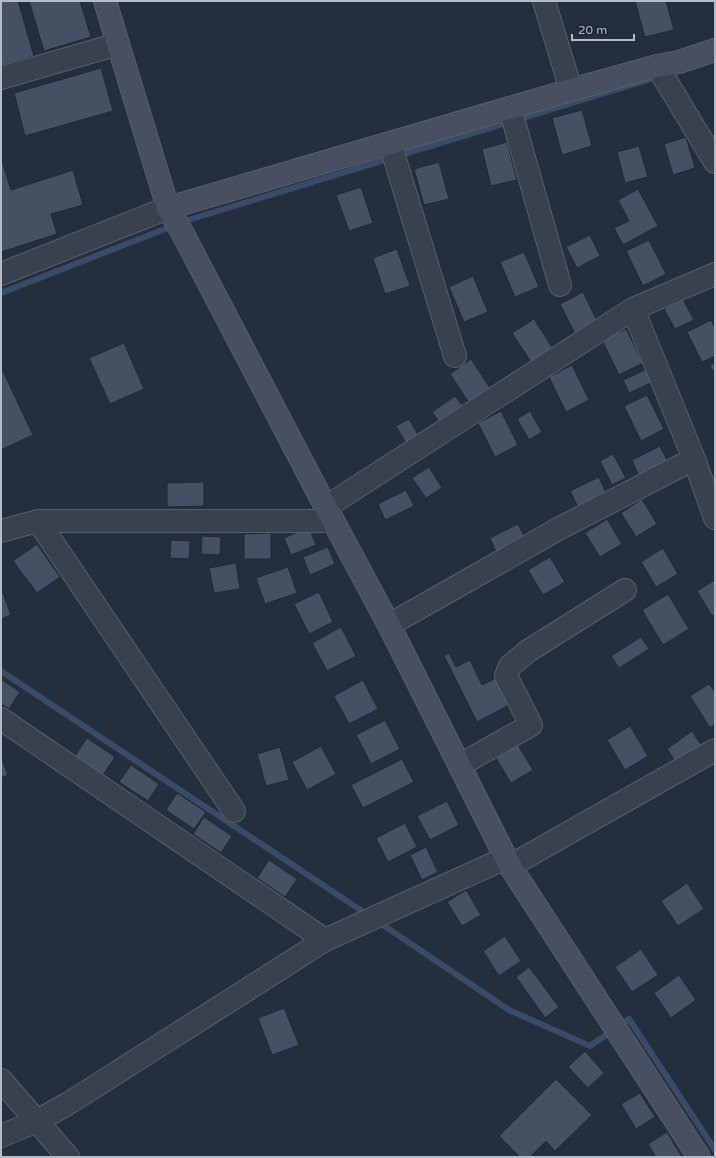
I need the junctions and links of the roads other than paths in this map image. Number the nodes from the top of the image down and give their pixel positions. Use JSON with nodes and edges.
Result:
{"nodes":[{"id":1,"x":104,"y":1,"type":"edge"},
{"id":2,"x":544,"y":1,"type":"edge"},
{"id":3,"x":118,"y":44,"type":"junction"},
{"id":4,"x":715,"y":50,"type":"edge"},
{"id":5,"x":657,"y":66,"type":"junction"},
{"id":6,"x":1,"y":78,"type":"edge"},
{"id":7,"x":571,"y":90,"type":"junction"},
{"id":8,"x":510,"y":108,"type":"junction"},
{"id":9,"x":390,"y":143,"type":"junction"},
{"id":10,"x":715,"y":162,"type":"edge"},
{"id":11,"x":168,"y":208,"type":"junction"},
{"id":12,"x":1,"y":274,"type":"edge"},
{"id":13,"x":715,"y":274,"type":"edge"},
{"id":14,"x":560,"y":285,"type":"dead end"},
{"id":15,"x":633,"y":309,"type":"junction"},
{"id":16,"x":455,"y":356,"type":"dead end"},
{"id":17,"x":694,"y":459,"type":"junction"},
{"id":18,"x":330,"y":514,"type":"junction"},
{"id":19,"x":715,"y":518,"type":"edge"},
{"id":20,"x":38,"y":521,"type":"junction"},
{"id":21,"x":1,"y":531,"type":"edge"},
{"id":22,"x":625,"y":590,"type":"dead end"},
{"id":23,"x":389,"y":625,"type":"junction"},
{"id":24,"x":1,"y":719,"type":"edge"},
{"id":25,"x":715,"y":750,"type":"edge"},
{"id":26,"x":460,"y":765,"type":"junction"},
{"id":27,"x":234,"y":811,"type":"dead end"},
{"id":28,"x":508,"y":862,"type":"junction"},
{"id":29,"x":325,"y":940,"type":"junction"},
{"id":30,"x":1,"y":1080,"type":"edge"},
{"id":31,"x":37,"y":1121,"type":"junction"},
{"id":32,"x":1,"y":1136,"type":"edge"},
{"id":33,"x":68,"y":1157,"type":"edge"},
{"id":34,"x":699,"y":1157,"type":"edge"}],
"edges":[{"from":1,"to":3,"type":"street"},
{"from":2,"to":7,"type":"street"},
{"from":3,"to":6,"type":"street"},
{"from":3,"to":11,"type":"street"},
{"from":4,"to":5,"type":"street"},
{"from":5,"to":7,"type":"street"},
{"from":5,"to":10,"type":"street"},
{"from":7,"to":8,"type":"street"},
{"from":8,"to":9,"type":"street"},
{"from":8,"to":14,"type":"street"},
{"from":9,"to":11,"type":"street"},
{"from":9,"to":16,"type":"street"},
{"from":11,"to":12,"type":"street"},
{"from":11,"to":18,"type":"street"},
{"from":13,"to":15,"type":"street"},
{"from":15,"to":17,"type":"street"},
{"from":15,"to":18,"type":"street"},
{"from":17,"to":19,"type":"street"},
{"from":17,"to":23,"type":"street"},
{"from":18,"to":20,"type":"street"},
{"from":18,"to":23,"type":"street"},
{"from":20,"to":21,"type":"street"},
{"from":20,"to":27,"type":"street"},
{"from":22,"to":26,"type":"street"},
{"from":23,"to":26,"type":"street"},
{"from":24,"to":29,"type":"street"},
{"from":25,"to":28,"type":"street"},
{"from":26,"to":28,"type":"street"},
{"from":28,"to":29,"type":"street"},
{"from":28,"to":34,"type":"street"},
{"from":29,"to":31,"type":"street"},
{"from":30,"to":31,"type":"street"},
{"from":31,"to":32,"type":"street"},
{"from":31,"to":33,"type":"street"}]}
